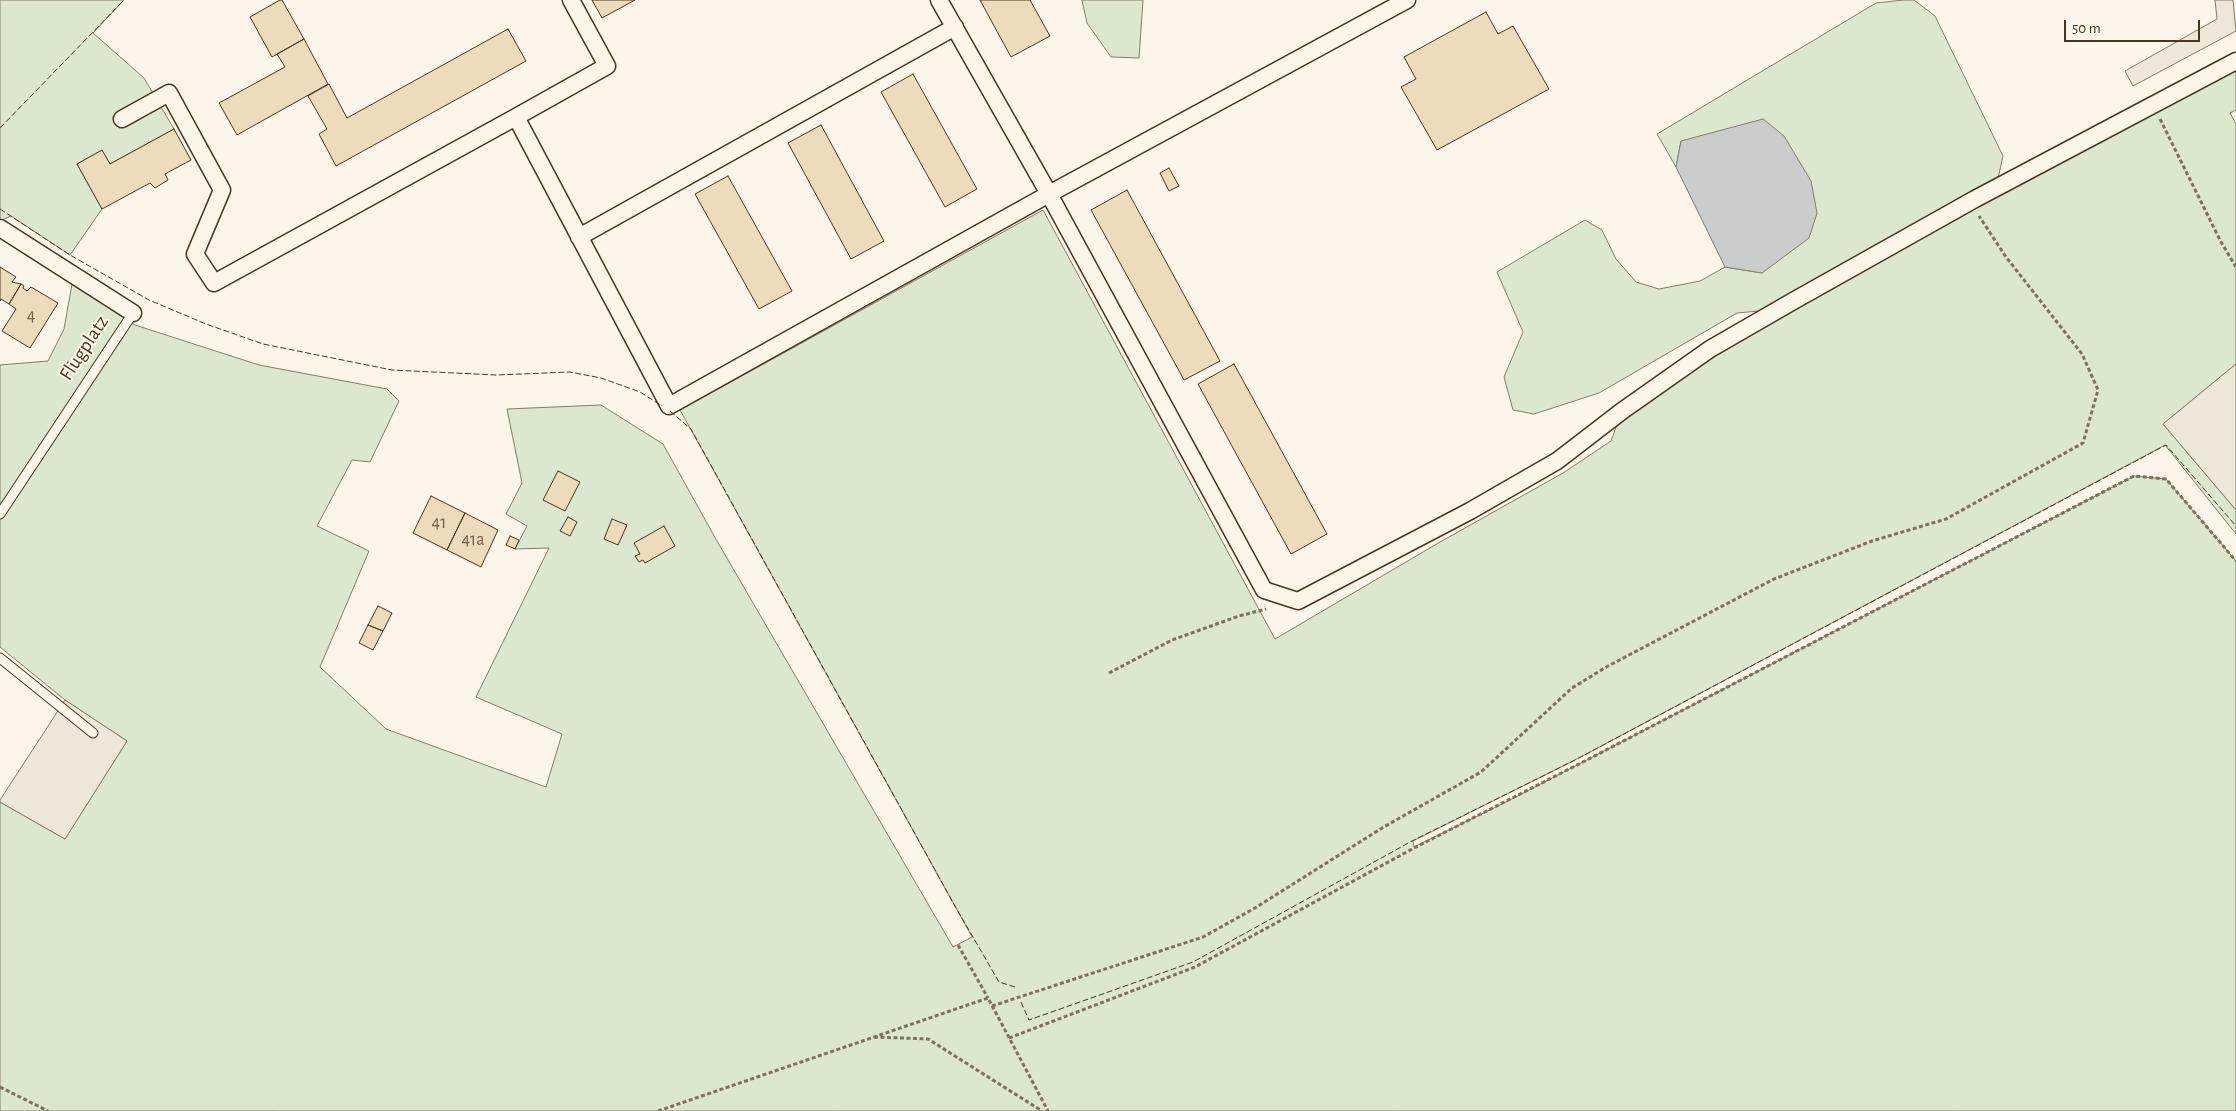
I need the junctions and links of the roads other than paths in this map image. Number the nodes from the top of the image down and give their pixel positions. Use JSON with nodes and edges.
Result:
{"nodes":[{"id":1,"x":570,"y":0,"type":"edge"},
{"id":2,"x":940,"y":0,"type":"edge"},
{"id":3,"x":1407,"y":0,"type":"edge"},
{"id":4,"x":955,"y":27,"type":"junction"},
{"id":5,"x":2236,"y":61,"type":"edge"},
{"id":6,"x":516,"y":118,"type":"junction"},
{"id":7,"x":122,"y":119,"type":"dead end"},
{"id":8,"x":1049,"y":194,"type":"junction"},
{"id":9,"x":0,"y":228,"type":"edge"},
{"id":10,"x":579,"y":237,"type":"junction"},
{"id":11,"x":133,"y":313,"type":"joint"},
{"id":12,"x":0,"y":514,"type":"edge"},
{"id":13,"x":0,"y":658,"type":"edge"},
{"id":14,"x":93,"y":733,"type":"dead end"}],
"edges":[{"from":1,"to":6,"type":"street"},
{"from":2,"to":4,"type":"street"},
{"from":3,"to":8,"type":"street"},
{"from":4,"to":8,"type":"street"},
{"from":4,"to":10,"type":"street"},
{"from":5,"to":8,"type":"street"},
{"from":6,"to":7,"type":"street"},
{"from":6,"to":10,"type":"street"},
{"from":8,"to":10,"type":"street"},
{"from":9,"to":11,"type":"street","name":"Flugplatz"},
{"from":11,"to":12,"type":"lane","name":"Flugplatz"},
{"from":13,"to":14,"type":"lane"}]}
